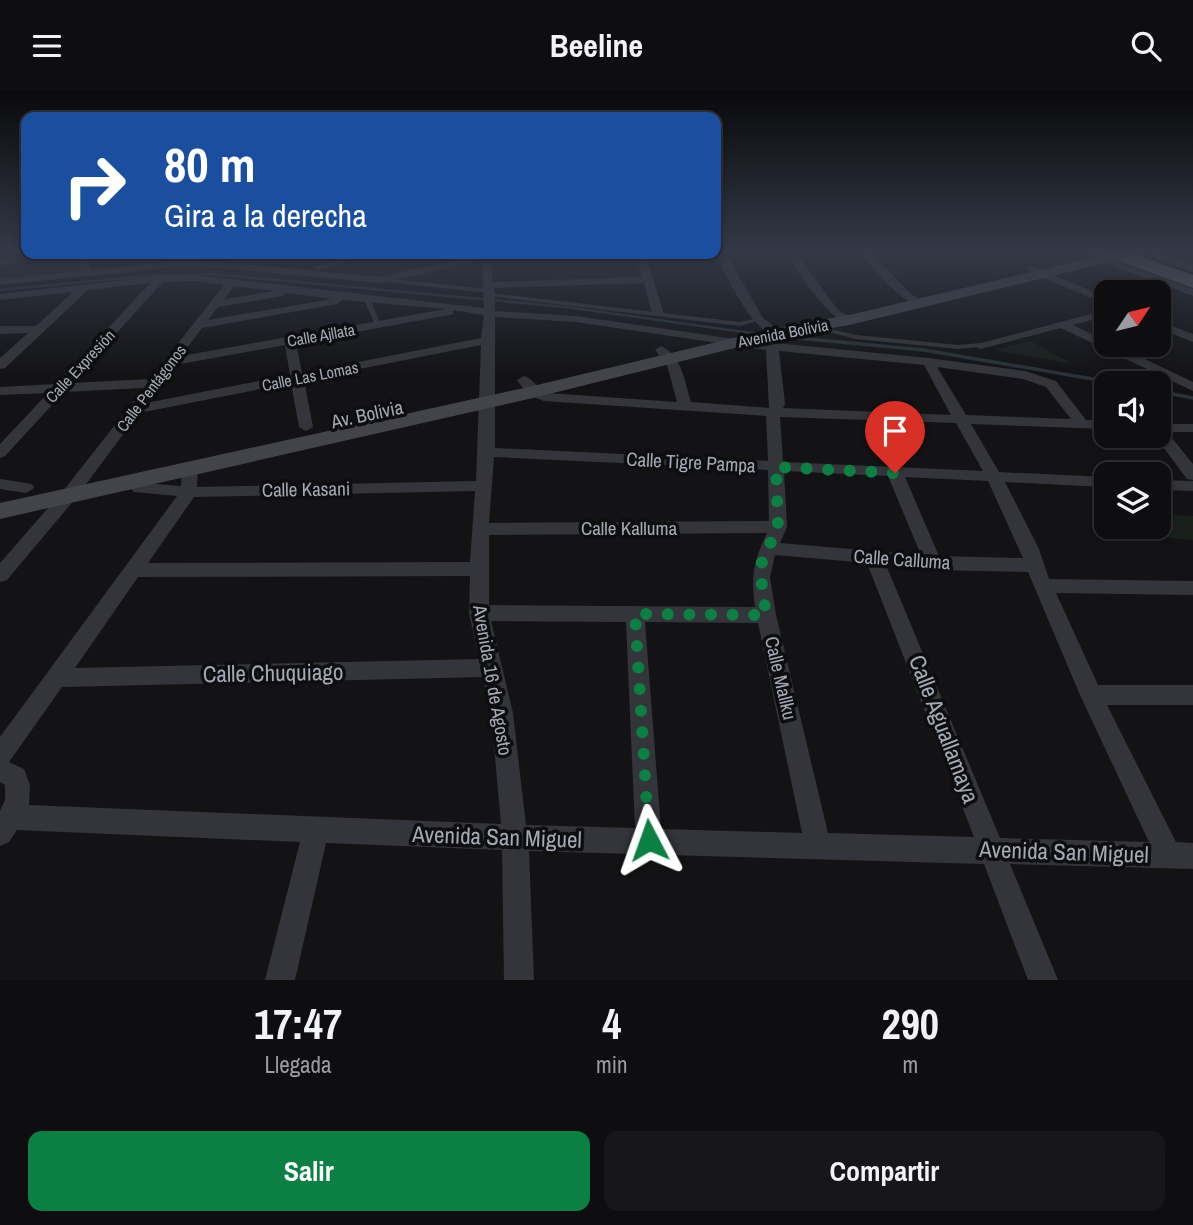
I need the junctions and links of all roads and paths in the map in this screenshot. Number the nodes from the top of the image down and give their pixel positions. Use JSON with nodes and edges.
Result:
{"nodes":[{"id":1,"x":52,"y":291,"type":"edge"},
{"id":2,"x":81,"y":291,"type":"edge"},
{"id":3,"x":149,"y":291,"type":"edge"},
{"id":4,"x":224,"y":291,"type":"edge"},
{"id":5,"x":297,"y":291,"type":"edge"},
{"id":6,"x":304,"y":291,"type":"edge"},
{"id":7,"x":489,"y":291,"type":"edge"},
{"id":8,"x":499,"y":291,"type":"edge"},
{"id":9,"x":651,"y":291,"type":"edge"},
{"id":10,"x":741,"y":291,"type":"edge"},
{"id":11,"x":819,"y":291,"type":"edge"},
{"id":12,"x":905,"y":291,"type":"edge"},
{"id":13,"x":951,"y":291,"type":"edge"},
{"id":14,"x":0,"y":297,"type":"edge"},
{"id":15,"x":360,"y":298,"type":"junction"},
{"id":16,"x":914,"y":300,"type":"junction"},
{"id":17,"x":214,"y":304,"type":"junction"},
{"id":18,"x":472,"y":308,"type":"junction"},
{"id":19,"x":834,"y":312,"type":"junction"},
{"id":20,"x":490,"y":313,"type":"junction"},
{"id":21,"x":658,"y":314,"type":"junction"},
{"id":22,"x":1094,"y":316,"type":"edge"},
{"id":23,"x":849,"y":320,"type":"junction"},
{"id":24,"x":1062,"y":324,"type":"junction"},
{"id":25,"x":199,"y":325,"type":"junction"},
{"id":26,"x":378,"y":325,"type":"junction"},
{"id":27,"x":814,"y":327,"type":"junction"},
{"id":28,"x":39,"y":329,"type":"junction"},
{"id":29,"x":1171,"y":329,"type":"edge"},
{"id":30,"x":0,"y":330,"type":"edge"},
{"id":31,"x":764,"y":333,"type":"junction"},
{"id":32,"x":1193,"y":338,"type":"edge"},
{"id":33,"x":735,"y":339,"type":"junction"},
{"id":34,"x":487,"y":340,"type":"junction"},
{"id":35,"x":714,"y":340,"type":"junction"},
{"id":36,"x":290,"y":341,"type":"junction"},
{"id":37,"x":980,"y":345,"type":"joint"},
{"id":38,"x":665,"y":354,"type":"junction"},
{"id":39,"x":170,"y":362,"type":"junction"},
{"id":40,"x":928,"y":362,"type":"junction"},
{"id":41,"x":0,"y":365,"type":"edge"},
{"id":42,"x":297,"y":379,"type":"junction"},
{"id":43,"x":155,"y":383,"type":"junction"},
{"id":44,"x":528,"y":386,"type":"junction"},
{"id":45,"x":1193,"y":387,"type":"edge"},
{"id":46,"x":60,"y":388,"type":"junction"},
{"id":47,"x":0,"y":391,"type":"edge"},
{"id":48,"x":487,"y":395,"type":"junction"},
{"id":49,"x":685,"y":407,"type":"junction"},
{"id":50,"x":134,"y":410,"type":"junction"},
{"id":51,"x":772,"y":412,"type":"junction"},
{"id":52,"x":959,"y":419,"type":"junction"},
{"id":53,"x":1082,"y":424,"type":"junction"},
{"id":54,"x":1094,"y":424,"type":"edge"},
{"id":55,"x":306,"y":427,"type":"junction"},
{"id":56,"x":1193,"y":428,"type":"edge"},
{"id":57,"x":1171,"y":429,"type":"edge"},
{"id":58,"x":1171,"y":446,"type":"edge"},
{"id":59,"x":487,"y":451,"type":"junction"},
{"id":60,"x":0,"y":453,"type":"edge"},
{"id":61,"x":190,"y":467,"type":"junction"},
{"id":62,"x":776,"y":467,"type":"junction"},
{"id":63,"x":895,"y":473,"type":"junction"},
{"id":64,"x":84,"y":475,"type":"junction"},
{"id":65,"x":1193,"y":475,"type":"edge"},
{"id":66,"x":994,"y":477,"type":"junction"},
{"id":67,"x":131,"y":481,"type":"junction"},
{"id":68,"x":1094,"y":481,"type":"edge"},
{"id":69,"x":0,"y":484,"type":"edge"},
{"id":70,"x":1171,"y":485,"type":"edge"},
{"id":71,"x":484,"y":486,"type":"junction"},
{"id":72,"x":1193,"y":486,"type":"edge"},
{"id":73,"x":26,"y":488,"type":"junction"},
{"id":74,"x":189,"y":492,"type":"junction"},
{"id":75,"x":0,"y":494,"type":"edge"},
{"id":76,"x":69,"y":495,"type":"junction"},
{"id":77,"x":0,"y":511,"type":"edge"},
{"id":78,"x":778,"y":527,"type":"junction"},
{"id":79,"x":480,"y":529,"type":"junction"},
{"id":80,"x":769,"y":548,"type":"junction"},
{"id":81,"x":874,"y":558,"type":"junction"},
{"id":82,"x":933,"y":563,"type":"junction"},
{"id":83,"x":1034,"y":565,"type":"junction"},
{"id":84,"x":478,"y":569,"type":"junction"},
{"id":85,"x":131,"y":571,"type":"junction"},
{"id":86,"x":0,"y":575,"type":"edge"},
{"id":87,"x":1045,"y":586,"type":"junction"},
{"id":88,"x":1193,"y":588,"type":"edge"},
{"id":89,"x":478,"y":613,"type":"junction"},
{"id":90,"x":635,"y":614,"type":"junction"},
{"id":91,"x":766,"y":615,"type":"junction"},
{"id":92,"x":491,"y":668,"type":"junction"},
{"id":93,"x":55,"y":678,"type":"junction"},
{"id":94,"x":1091,"y":695,"type":"junction"},
{"id":95,"x":1193,"y":695,"type":"edge"},
{"id":96,"x":0,"y":756,"type":"edge"},
{"id":97,"x":0,"y":770,"type":"edge"},
{"id":98,"x":6,"y":825,"type":"edge"},
{"id":99,"x":316,"y":831,"type":"junction"},
{"id":100,"x":515,"y":838,"type":"junction"},
{"id":101,"x":649,"y":840,"type":"junction"},
{"id":102,"x":818,"y":845,"type":"junction"},
{"id":103,"x":990,"y":850,"type":"junction"},
{"id":104,"x":1181,"y":856,"type":"edge"},
{"id":105,"x":280,"y":980,"type":"edge"},
{"id":106,"x":519,"y":980,"type":"edge"},
{"id":107,"x":1043,"y":980,"type":"edge"}],
"edges":[{"from":1,"to":14,"type":"street"},
{"from":2,"to":28,"type":"street"},
{"from":3,"to":46,"type":"street","name":"Calle Expresión"},
{"from":4,"to":17,"type":"street","name":"Calle Pentágonos"},
{"from":5,"to":17,"type":"street"},
{"from":6,"to":15,"type":"street"},
{"from":7,"to":20,"type":"street","name":"Avenida 16 de Agosto"},
{"from":8,"to":21,"type":"lane"},
{"from":9,"to":21,"type":"street"},
{"from":10,"to":31,"type":"street"},
{"from":11,"to":19,"type":"street"},
{"from":12,"to":16,"type":"street"},
{"from":13,"to":16,"type":"street","name":"Avenida Bolivia"},
{"from":15,"to":18,"type":"street"},
{"from":15,"to":25,"type":"street"},
{"from":15,"to":26,"type":"lane"},
{"from":16,"to":19,"type":"street","name":"Avenida Bolivia"},
{"from":16,"to":23,"type":"street","name":"Avenida Bolivia"},
{"from":17,"to":25,"type":"street","name":"Calle Pentágonos"},
{"from":18,"to":20,"type":"street"},
{"from":18,"to":26,"type":"street","name":"Calle Ajllata"},
{"from":19,"to":23,"type":"street"},
{"from":19,"to":31,"type":"street","name":"Avenida Bolivia"},
{"from":20,"to":34,"type":"street","name":"Avenida 16 de Agosto"},
{"from":20,"to":35,"type":"street"},
{"from":21,"to":31,"type":"lane"},
{"from":22,"to":24,"type":"street"},
{"from":23,"to":27,"type":"street","name":"Avenida Bolivia"},
{"from":24,"to":37,"type":"street"},
{"from":24,"to":45,"type":"street"},
{"from":25,"to":39,"type":"street","name":"Calle Pentágonos"},
{"from":26,"to":36,"type":"street","name":"Calle Ajllata"},
{"from":27,"to":31,"type":"street","name":"Avenida Bolivia"},
{"from":27,"to":37,"type":"lane"},
{"from":28,"to":30,"type":"street"},
{"from":28,"to":41,"type":"street"},
{"from":29,"to":32,"type":"street"},
{"from":31,"to":33,"type":"street","name":"Avenida Bolivia"},
{"from":31,"to":40,"type":"street"},
{"from":31,"to":51,"type":"street","name":"Calle Mallku"},
{"from":33,"to":35,"type":"street","name":"Av. Bolivia"},
{"from":33,"to":38,"type":"street","name":"Avenida Bolivia"},
{"from":34,"to":42,"type":"street","name":"Calle Las Lomas"},
{"from":34,"to":48,"type":"street","name":"Avenida 16 de Agosto"},
{"from":35,"to":38,"type":"street","name":"Av. Bolivia"},
{"from":36,"to":39,"type":"street","name":"Calle Ajllata"},
{"from":36,"to":42,"type":"street"},
{"from":38,"to":44,"type":"street","name":"Av. Bolivia"},
{"from":38,"to":49,"type":"street"},
{"from":39,"to":43,"type":"street","name":"Calle Pentágonos"},
{"from":40,"to":52,"type":"street"},
{"from":40,"to":53,"type":"street"},
{"from":42,"to":50,"type":"street","name":"Calle Las Lomas"},
{"from":42,"to":55,"type":"street"},
{"from":43,"to":46,"type":"street"},
{"from":43,"to":50,"type":"street","name":"Calle Pentágonos"},
{"from":44,"to":48,"type":"street","name":"Av. Bolivia"},
{"from":44,"to":49,"type":"street"},
{"from":46,"to":47,"type":"street"},
{"from":46,"to":60,"type":"street","name":"Calle Expresión"},
{"from":48,"to":55,"type":"street","name":"Av. Bolivia"},
{"from":48,"to":59,"type":"street","name":"Avenida 16 de Agosto"},
{"from":48,"to":61,"type":"street","name":"Av. Bolivia"},
{"from":49,"to":51,"type":"street"},
{"from":50,"to":64,"type":"street","name":"Calle Pentágonos"},
{"from":51,"to":52,"type":"street"},
{"from":51,"to":62,"type":"street","name":"Calle Mallku"},
{"from":52,"to":53,"type":"street"},
{"from":52,"to":66,"type":"street"},
{"from":53,"to":54,"type":"street"},
{"from":55,"to":64,"type":"street","name":"Av. Bolivia"},
{"from":56,"to":57,"type":"street"},
{"from":58,"to":65,"type":"street"},
{"from":59,"to":62,"type":"street","name":"Calle Tigre Pampa"},
{"from":59,"to":71,"type":"street","name":"Avenida 16 de Agosto"},
{"from":61,"to":67,"type":"street","name":"Av. Bolivia"},
{"from":61,"to":74,"type":"street"},
{"from":62,"to":63,"type":"street","name":"Calle Tigre Pampa"},
{"from":62,"to":78,"type":"street","name":"Calle Mallku"},
{"from":63,"to":66,"type":"street","name":"Calle Tigre Pampa"},
{"from":63,"to":82,"type":"street"},
{"from":64,"to":73,"type":"street","name":"Av. Bolivia"},
{"from":64,"to":76,"type":"street","name":"Calle Pentágonos"},
{"from":66,"to":68,"type":"street","name":"Calle Tigre Pampa"},
{"from":66,"to":83,"type":"street"},
{"from":67,"to":74,"type":"street","name":"Calle Kasani"},
{"from":67,"to":76,"type":"street","name":"Av. Bolivia"},
{"from":69,"to":73,"type":"street"},
{"from":70,"to":72,"type":"street"},
{"from":71,"to":74,"type":"street","name":"Calle Kasani"},
{"from":71,"to":79,"type":"street","name":"Avenida 16 de Agosto"},
{"from":73,"to":75,"type":"street","name":"Av. Bolivia"},
{"from":74,"to":85,"type":"street"},
{"from":76,"to":77,"type":"street","name":"Av. Bolivia"},
{"from":76,"to":86,"type":"street","name":"Calle Pentágonos"},
{"from":78,"to":79,"type":"street","name":"Calle Kalluma"},
{"from":78,"to":80,"type":"street","name":"Calle Mallku"},
{"from":79,"to":84,"type":"street","name":"Avenida 16 de Agosto"},
{"from":80,"to":81,"type":"street","name":"Calle Calluma"},
{"from":80,"to":91,"type":"street","name":"Calle Mallku"},
{"from":81,"to":82,"type":"street","name":"Calle Calluma"},
{"from":81,"to":103,"type":"street","name":"Calle Aguallamaya"},
{"from":82,"to":83,"type":"street","name":"Calle Calluma"},
{"from":83,"to":87,"type":"street"},
{"from":84,"to":85,"type":"street"},
{"from":84,"to":89,"type":"street","name":"Avenida 16 de Agosto"},
{"from":85,"to":93,"type":"street"},
{"from":87,"to":88,"type":"street"},
{"from":87,"to":94,"type":"street"},
{"from":89,"to":90,"type":"street"},
{"from":89,"to":92,"type":"street","name":"Avenida 16 de Agosto"},
{"from":90,"to":91,"type":"street"},
{"from":90,"to":101,"type":"street"},
{"from":91,"to":102,"type":"street","name":"Calle Mallku"},
{"from":92,"to":93,"type":"street","name":"Calle Chuquiago"},
{"from":92,"to":100,"type":"street","name":"Avenida 16 de Agosto"},
{"from":93,"to":96,"type":"street"},
{"from":94,"to":95,"type":"street"},
{"from":94,"to":104,"type":"street"},
{"from":97,"to":98,"type":"street","name":"Avenida San Miguel"},
{"from":98,"to":99,"type":"street","name":"Avenida San Miguel"},
{"from":99,"to":100,"type":"street","name":"Avenida San Miguel"},
{"from":99,"to":105,"type":"street"},
{"from":100,"to":101,"type":"street","name":"Avenida San Miguel"},
{"from":100,"to":106,"type":"street","name":"Avenida 16 de Agosto"},
{"from":101,"to":102,"type":"street","name":"Avenida San Miguel"},
{"from":102,"to":103,"type":"street","name":"Avenida San Miguel"},
{"from":103,"to":104,"type":"street","name":"Avenida San Miguel"},
{"from":103,"to":107,"type":"street","name":"Calle Aguallamaya"}]}
